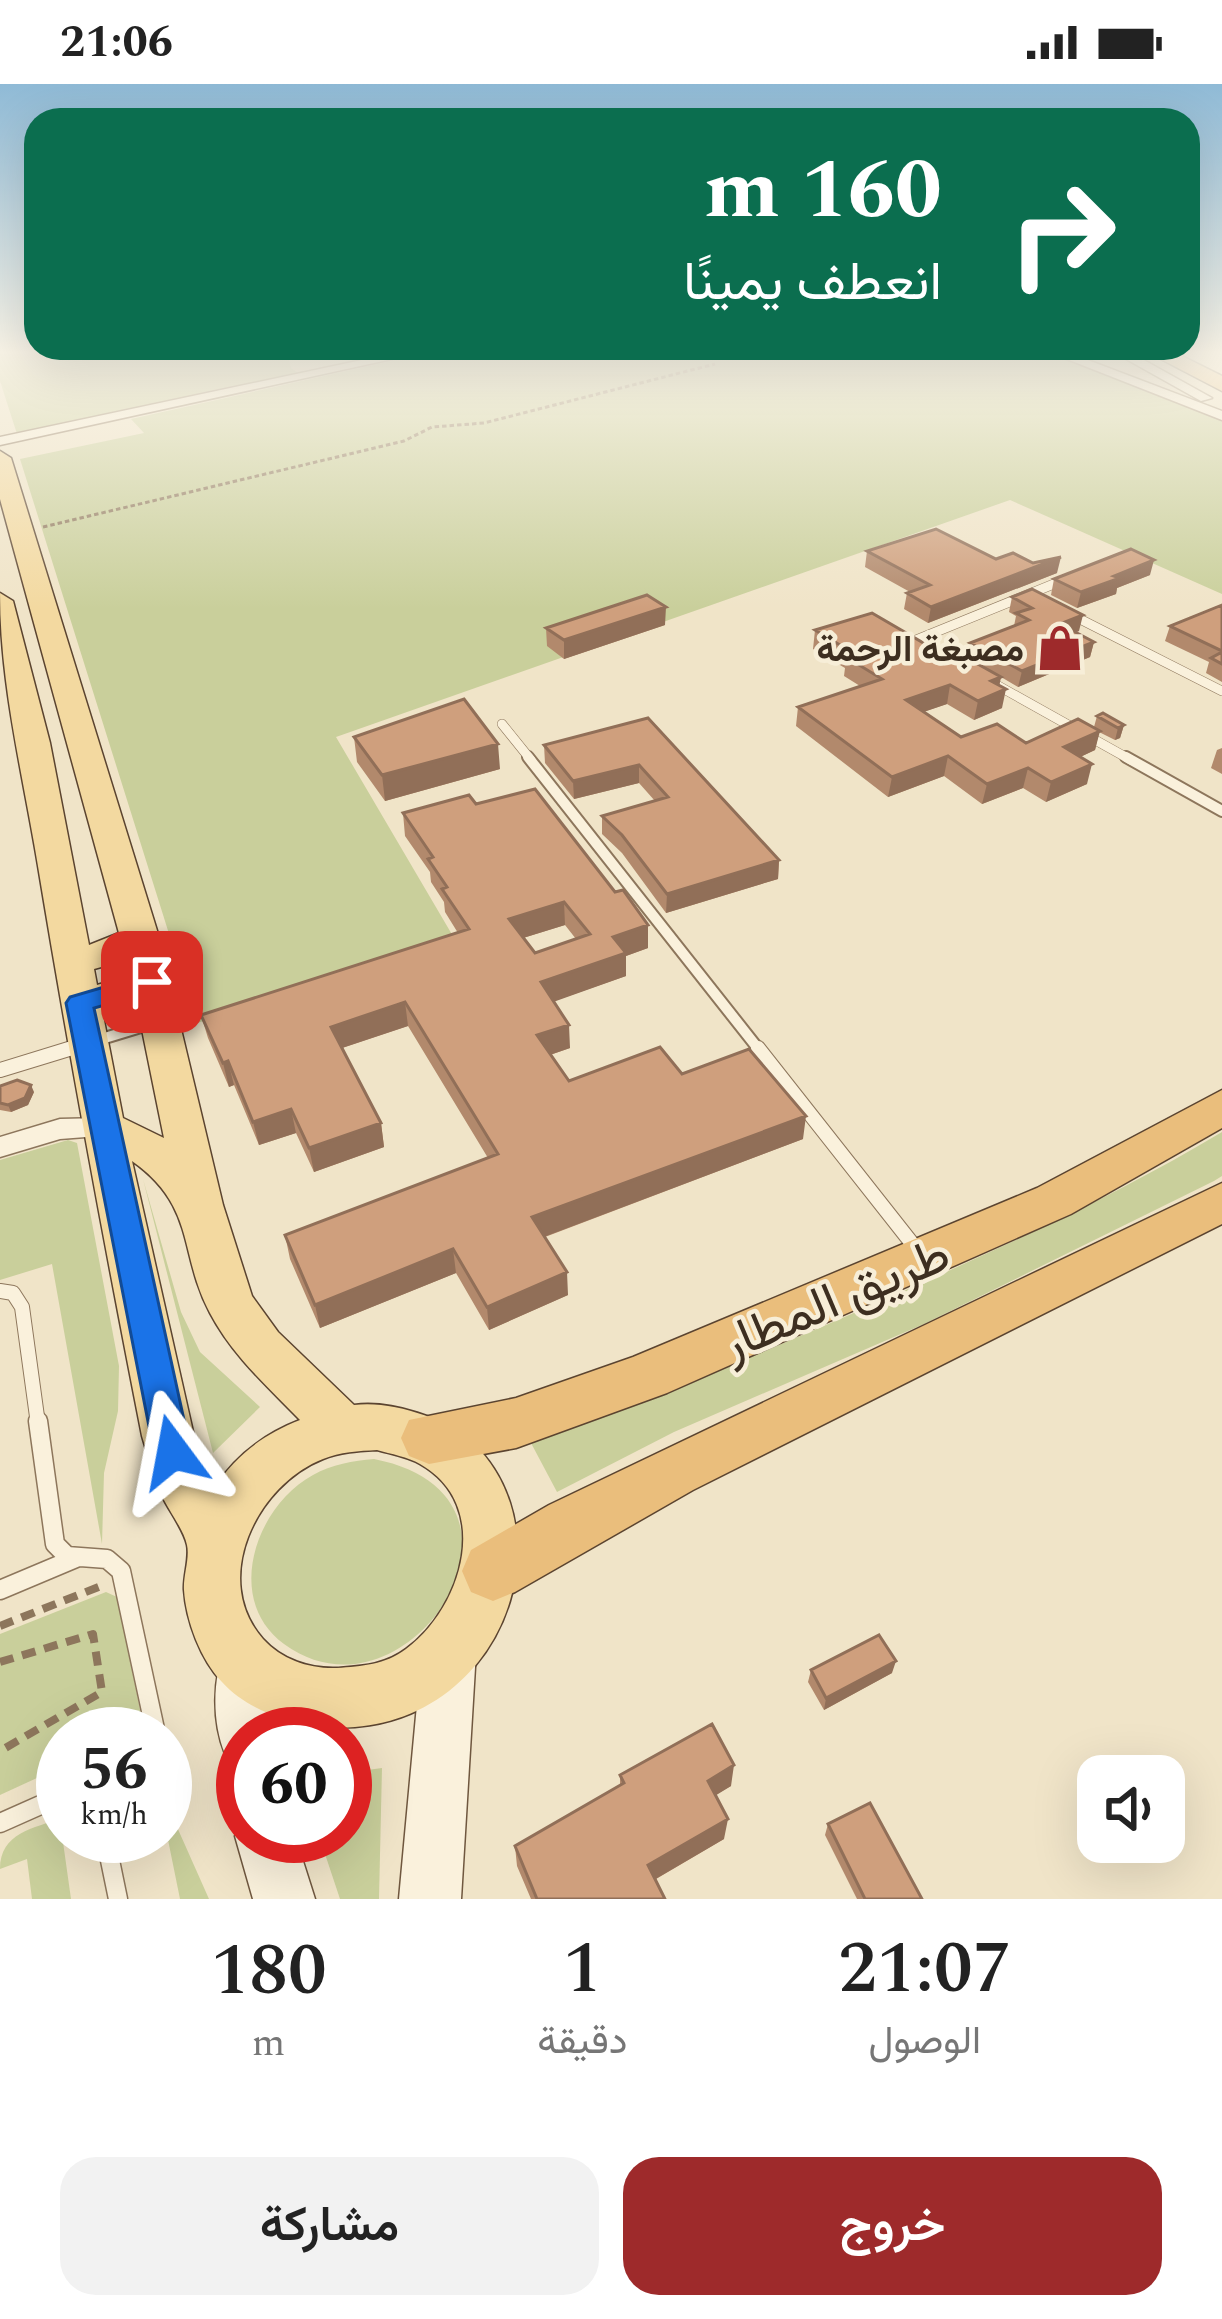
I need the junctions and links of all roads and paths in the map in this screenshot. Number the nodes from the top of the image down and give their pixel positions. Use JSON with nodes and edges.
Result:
{"nodes":[{"id":1,"x":407,"y":439,"type":"edge"},
{"id":2,"x":0,"y":458,"type":"edge"},
{"id":3,"x":20,"y":530,"type":"junction"},
{"id":4,"x":1073,"y":576,"type":"edge"},
{"id":5,"x":1030,"y":594,"type":"junction"},
{"id":6,"x":0,"y":601,"type":"edge"},
{"id":7,"x":935,"y":650,"type":"edge"},
{"id":8,"x":990,"y":681,"type":"edge"},
{"id":9,"x":1222,"y":691,"type":"edge"},
{"id":10,"x":502,"y":724,"type":"dead end"},
{"id":11,"x":1222,"y":811,"type":"edge"},
{"id":12,"x":140,"y":937,"type":"junction"},
{"id":13,"x":79,"y":1002,"type":"junction"},
{"id":14,"x":157,"y":1002,"type":"junction"},
{"id":15,"x":0,"y":1070,"type":"edge"},
{"id":16,"x":1222,"y":1107,"type":"edge"},
{"id":17,"x":103,"y":1127,"type":"junction"},
{"id":18,"x":0,"y":1147,"type":"edge"},
{"id":19,"x":1222,"y":1202,"type":"edge"},
{"id":20,"x":200,"y":1205,"type":"junction"},
{"id":21,"x":925,"y":1260,"type":"junction"},
{"id":22,"x":0,"y":1291,"type":"edge"},
{"id":23,"x":343,"y":1428,"type":"junction"},
{"id":24,"x":429,"y":1438,"type":"junction"},
{"id":25,"x":215,"y":1543,"type":"junction"},
{"id":26,"x":76,"y":1558,"type":"junction"},
{"id":27,"x":493,"y":1571,"type":"junction"},
{"id":28,"x":123,"y":1578,"type":"junction"},
{"id":29,"x":0,"y":1590,"type":"edge"},
{"id":30,"x":0,"y":1626,"type":"edge"},
{"id":31,"x":449,"y":1651,"type":"junction"},
{"id":32,"x":0,"y":1662,"type":"edge"},
{"id":33,"x":245,"y":1666,"type":"junction"},
{"id":34,"x":149,"y":1707,"type":"edge"},
{"id":35,"x":245,"y":1707,"type":"edge"},
{"id":36,"x":0,"y":1751,"type":"edge"},
{"id":37,"x":36,"y":1807,"type":"edge"},
{"id":38,"x":0,"y":1823,"type":"edge"},
{"id":39,"x":111,"y":1863,"type":"edge"},
{"id":40,"x":273,"y":1863,"type":"edge"},
{"id":41,"x":118,"y":1899,"type":"edge"},
{"id":42,"x":284,"y":1899,"type":"edge"},
{"id":43,"x":430,"y":1899,"type":"edge"}],
"edges":[{"from":1,"to":3,"type":"path"},
{"from":2,"to":3,"type":"main road"},
{"from":3,"to":12,"type":"main road"},
{"from":4,"to":5,"type":"lane"},
{"from":5,"to":7,"type":"lane"},
{"from":5,"to":9,"type":"lane"},
{"from":6,"to":13,"type":"main road"},
{"from":8,"to":11,"type":"lane"},
{"from":10,"to":21,"type":"lane"},
{"from":12,"to":13,"type":"main road"},
{"from":12,"to":14,"type":"main road"},
{"from":13,"to":14,"type":"main road"},
{"from":13,"to":15,"type":"lane"},
{"from":13,"to":17,"type":"main road"},
{"from":14,"to":20,"type":"main road"},
{"from":16,"to":21,"type":"highway","name":"طريق المطار"},
{"from":17,"to":18,"type":"street"},
{"from":17,"to":20,"type":"main road"},
{"from":17,"to":25,"type":"main road"},
{"from":19,"to":27,"type":"highway","name":"طريق المطار"},
{"from":20,"to":23,"type":"main road"},
{"from":21,"to":24,"type":"highway","name":"طريق المطار"},
{"from":22,"to":26,"type":"lane"},
{"from":23,"to":24,"type":"main road"},
{"from":23,"to":25,"type":"main road"},
{"from":24,"to":27,"type":"main road"},
{"from":25,"to":33,"type":"main road"},
{"from":26,"to":28,"type":"lane"},
{"from":26,"to":29,"type":"lane"},
{"from":27,"to":31,"type":"main road"},
{"from":28,"to":30,"type":"path"},
{"from":28,"to":34,"type":"lane"},
{"from":31,"to":33,"type":"main road"},
{"from":31,"to":43,"type":"main road"},
{"from":32,"to":36,"type":"path"},
{"from":33,"to":35,"type":"main road"},
{"from":37,"to":38,"type":"lane"},
{"from":39,"to":41,"type":"lane"},
{"from":40,"to":42,"type":"main road"}]}
